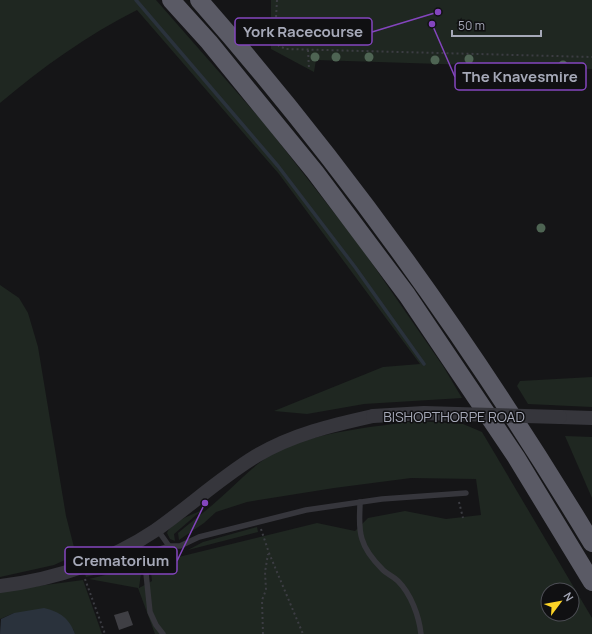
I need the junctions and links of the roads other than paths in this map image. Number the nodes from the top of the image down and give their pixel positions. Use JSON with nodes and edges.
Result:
{"nodes":[{"id":1,"x":171,"y":0,"type":"edge"},
{"id":2,"x":199,"y":0,"type":"edge"},
{"id":3,"x":592,"y":418,"type":"edge"},
{"id":4,"x":466,"y":492,"type":"dead end"},
{"id":5,"x":360,"y":502,"type":"junction"},
{"id":6,"x":157,"y":529,"type":"junction"},
{"id":7,"x":592,"y":543,"type":"edge"},
{"id":8,"x":132,"y":545,"type":"junction"},
{"id":9,"x":169,"y":546,"type":"junction"},
{"id":10,"x":144,"y":554,"type":"junction"},
{"id":11,"x":592,"y":582,"type":"edge"},
{"id":12,"x":0,"y":586,"type":"edge"},
{"id":13,"x":163,"y":634,"type":"edge"},
{"id":14,"x":421,"y":634,"type":"edge"}],
"edges":[{"from":1,"to":11,"type":"highway"},
{"from":2,"to":7,"type":"highway"},
{"from":3,"to":6,"type":"street","name":"BISHOPTHORPE ROAD","bridge":true},
{"from":4,"to":5,"type":"lane"},
{"from":5,"to":9,"type":"lane"},
{"from":5,"to":14,"type":"lane"},
{"from":6,"to":8,"type":"street","name":"BISHOPTHORPE ROAD"},
{"from":6,"to":9,"type":"lane"},
{"from":8,"to":10,"type":"lane"},
{"from":8,"to":12,"type":"street","name":"BISHOPTHORPE ROAD"},
{"from":9,"to":10,"type":"lane"},
{"from":10,"to":13,"type":"lane"}]}
